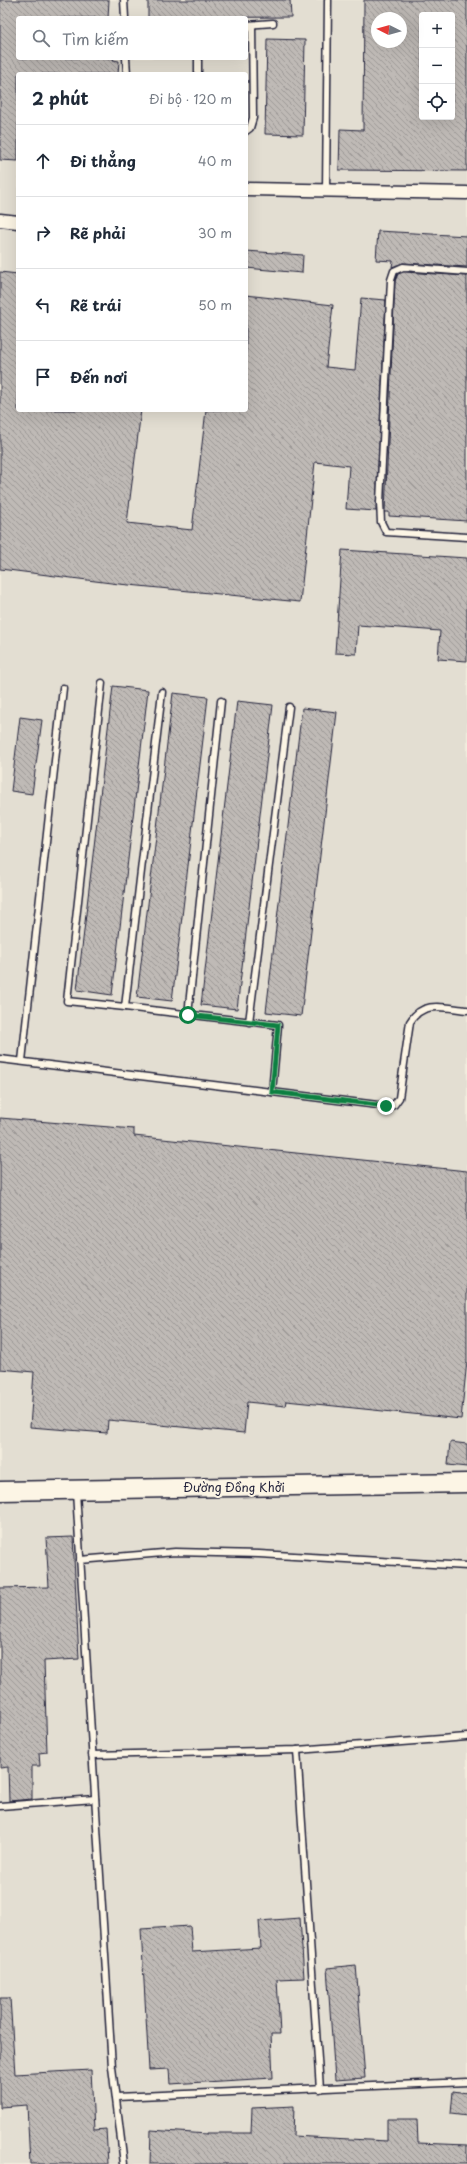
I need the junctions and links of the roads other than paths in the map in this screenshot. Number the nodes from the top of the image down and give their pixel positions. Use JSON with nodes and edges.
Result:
{"nodes":[{"id":1,"x":124,"y":0,"type":"edge"},
{"id":2,"x":328,"y":0,"type":"edge"},
{"id":3,"x":125,"y":16,"type":"edge"},
{"id":4,"x":273,"y":23,"type":"dead end"},
{"id":5,"x":249,"y":25,"type":"edge"},
{"id":6,"x":126,"y":60,"type":"edge"},
{"id":7,"x":198,"y":60,"type":"edge"},
{"id":8,"x":127,"y":72,"type":"edge"},
{"id":9,"x":198,"y":72,"type":"edge"},
{"id":10,"x":248,"y":130,"type":"edge"},
{"id":11,"x":248,"y":189,"type":"edge"},
{"id":12,"x":326,"y":190,"type":"junction"},
{"id":13,"x":467,"y":193,"type":"edge"},
{"id":14,"x":0,"y":220,"type":"edge"},
{"id":15,"x":16,"y":222,"type":"edge"},
{"id":16,"x":467,"y":272,"type":"edge"},
{"id":17,"x":467,"y":536,"type":"edge"},
{"id":18,"x":102,"y":683,"type":"dead end"},
{"id":19,"x":63,"y":688,"type":"dead end"},
{"id":20,"x":162,"y":692,"type":"dead end"},
{"id":21,"x":221,"y":701,"type":"dead end"},
{"id":22,"x":289,"y":707,"type":"dead end"},
{"id":23,"x":125,"y":1007,"type":"junction"},
{"id":24,"x":467,"y":1010,"type":"edge"},
{"id":25,"x":188,"y":1015,"type":"junction"},
{"id":26,"x":249,"y":1022,"type":"junction"},
{"id":27,"x":0,"y":1059,"type":"edge"},
{"id":28,"x":22,"y":1062,"type":"junction"},
{"id":29,"x":272,"y":1092,"type":"junction"},
{"id":30,"x":467,"y":1483,"type":"edge"},
{"id":31,"x":76,"y":1488,"type":"junction"},
{"id":32,"x":0,"y":1491,"type":"edge"},
{"id":33,"x":80,"y":1560,"type":"junction"},
{"id":34,"x":467,"y":1566,"type":"edge"},
{"id":35,"x":467,"y":1737,"type":"edge"},
{"id":36,"x":297,"y":1750,"type":"junction"},
{"id":37,"x":92,"y":1755,"type":"junction"},
{"id":38,"x":95,"y":1799,"type":"junction"},
{"id":39,"x":0,"y":1806,"type":"edge"},
{"id":40,"x":467,"y":2082,"type":"edge"},
{"id":41,"x":320,"y":2089,"type":"junction"},
{"id":42,"x":116,"y":2096,"type":"junction"},
{"id":43,"x":124,"y":2164,"type":"edge"}],
"edges":[{"from":1,"to":3,"type":"lane"},
{"from":2,"to":12,"type":"lane"},
{"from":4,"to":5,"type":"lane"},
{"from":5,"to":10,"type":"lane"},
{"from":6,"to":8,"type":"lane"},
{"from":7,"to":9,"type":"lane"},
{"from":11,"to":12,"type":"street"},
{"from":12,"to":13,"type":"street"},
{"from":14,"to":15,"type":"street"},
{"from":16,"to":17,"type":"lane"},
{"from":18,"to":23,"type":"lane"},
{"from":19,"to":28,"type":"lane"},
{"from":20,"to":23,"type":"lane"},
{"from":21,"to":25,"type":"lane"},
{"from":22,"to":26,"type":"lane"},
{"from":23,"to":25,"type":"lane"},
{"from":24,"to":29,"type":"lane"},
{"from":25,"to":26,"type":"lane"},
{"from":26,"to":29,"type":"lane"},
{"from":27,"to":28,"type":"lane"},
{"from":28,"to":29,"type":"lane"},
{"from":30,"to":31,"type":"main road","name":"Đường Đồng Khởi"},
{"from":31,"to":32,"type":"main road","name":"Đường Đồng Khởi"},
{"from":31,"to":33,"type":"lane"},
{"from":33,"to":34,"type":"lane"},
{"from":33,"to":37,"type":"lane"},
{"from":35,"to":36,"type":"lane"},
{"from":36,"to":37,"type":"lane"},
{"from":36,"to":41,"type":"lane"},
{"from":37,"to":38,"type":"lane"},
{"from":38,"to":39,"type":"lane"},
{"from":38,"to":42,"type":"lane"},
{"from":40,"to":41,"type":"lane"},
{"from":41,"to":42,"type":"lane"},
{"from":42,"to":43,"type":"lane"}]}
